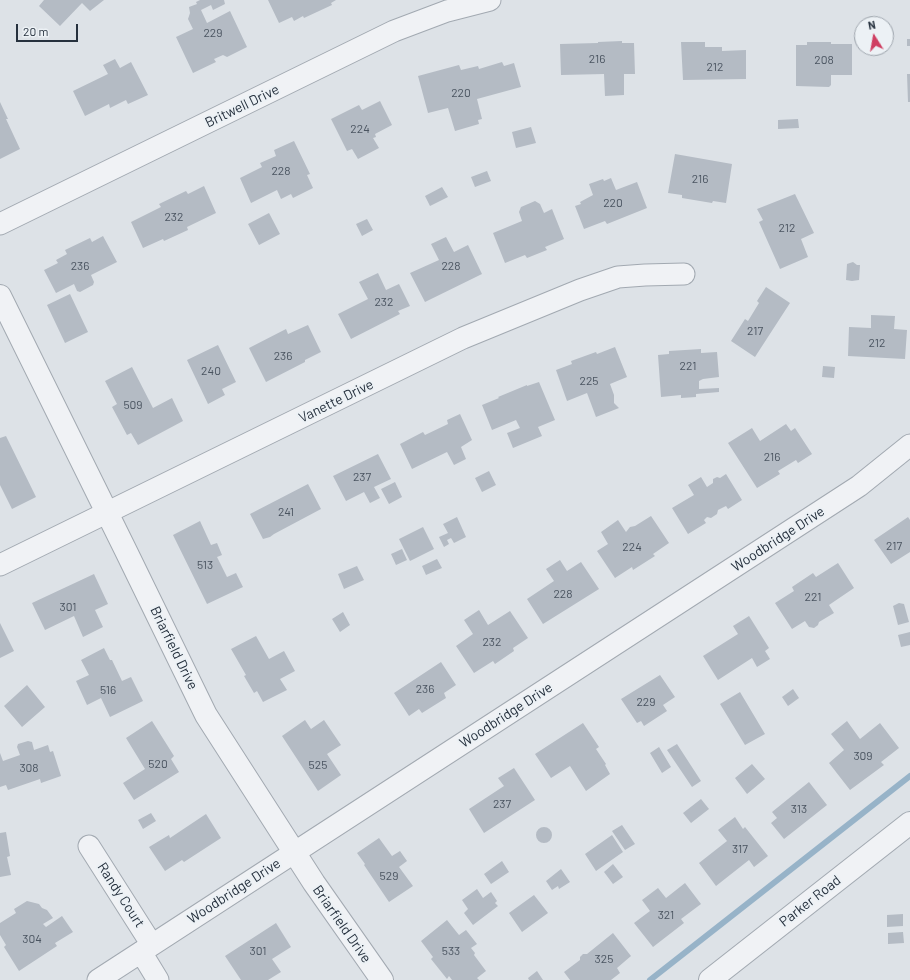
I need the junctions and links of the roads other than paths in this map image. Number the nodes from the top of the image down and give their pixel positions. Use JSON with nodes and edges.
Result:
{"nodes":[{"id":1,"x":490,"y":0,"type":"edge"},
{"id":2,"x":0,"y":224,"type":"edge"},
{"id":3,"x":684,"y":274,"type":"dead end"},
{"id":4,"x":0,"y":296,"type":"edge"},
{"id":5,"x":910,"y":444,"type":"edge"},
{"id":6,"x":107,"y":513,"type":"junction"},
{"id":7,"x":0,"y":565,"type":"edge"},
{"id":8,"x":910,"y":823,"type":"edge"},
{"id":9,"x":89,"y":846,"type":"dead end"},
{"id":10,"x":294,"y":852,"type":"junction"},
{"id":11,"x":146,"y":948,"type":"junction"},
{"id":12,"x":98,"y":980,"type":"edge"},
{"id":13,"x":158,"y":980,"type":"edge"},
{"id":14,"x":382,"y":980,"type":"edge"},
{"id":15,"x":710,"y":980,"type":"edge"}],
"edges":[{"from":1,"to":2,"type":"street","name":"Britwell Drive"},
{"from":3,"to":6,"type":"street","name":"Vanette Drive"},
{"from":4,"to":6,"type":"street","name":"Briarfield Drive"},
{"from":5,"to":10,"type":"street","name":"Woodbridge Drive"},
{"from":6,"to":7,"type":"street","name":"Vanette Drive"},
{"from":6,"to":10,"type":"street","name":"Briarfield Drive"},
{"from":8,"to":15,"type":"street","name":"Parker Road"},
{"from":9,"to":11,"type":"street","name":"Randy Court"},
{"from":10,"to":11,"type":"street","name":"Woodbridge Drive"},
{"from":10,"to":14,"type":"street","name":"Briarfield Drive"},
{"from":11,"to":12,"type":"street","name":"Woodbridge Drive"},
{"from":11,"to":13,"type":"street","name":"Randy Court"}]}
